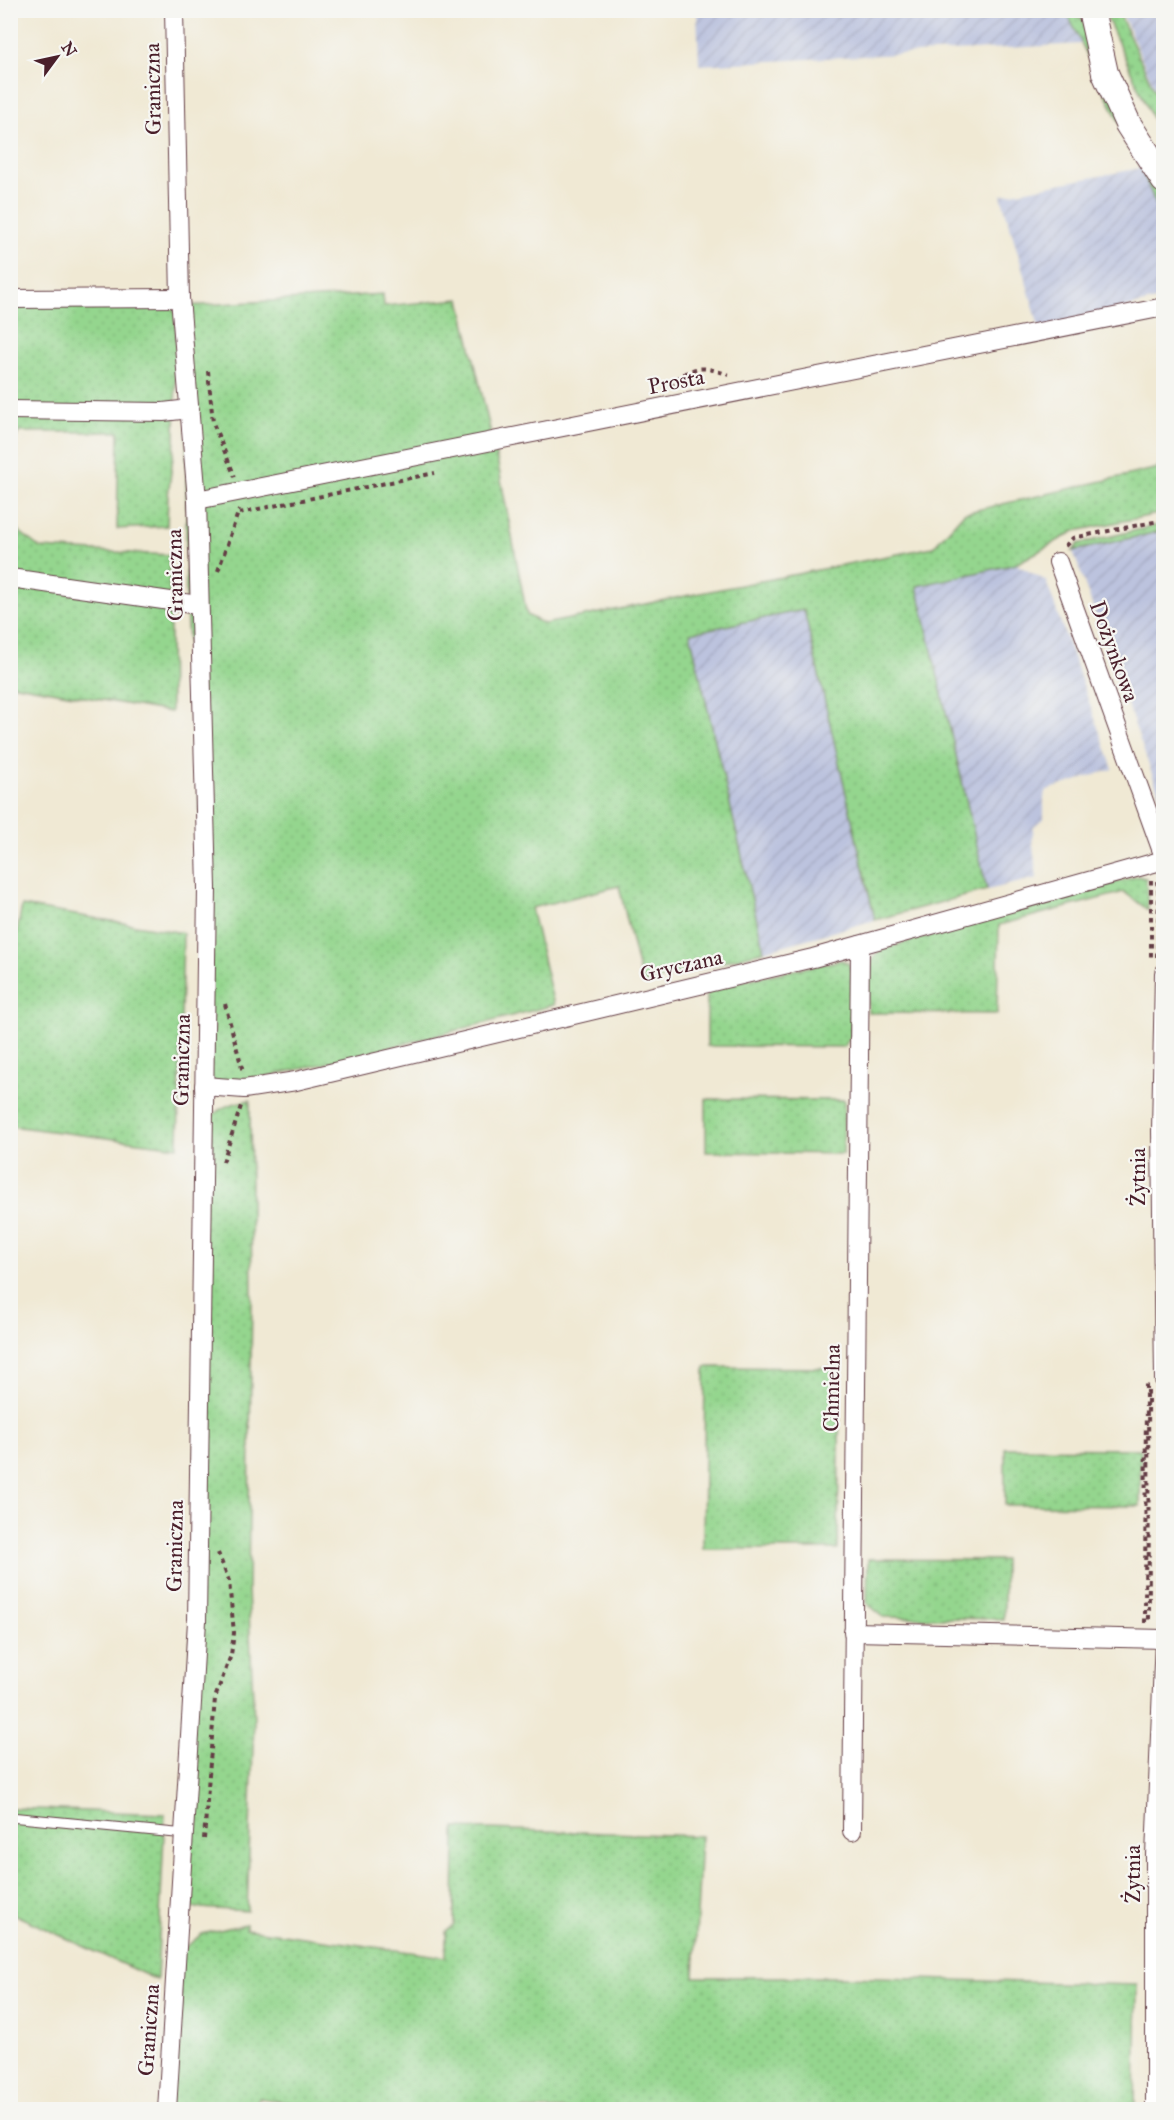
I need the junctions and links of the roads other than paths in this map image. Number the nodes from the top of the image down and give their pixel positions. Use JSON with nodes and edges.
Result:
{"nodes":[{"id":1,"x":174,"y":10,"type":"edge"},
{"id":2,"x":1091,"y":10,"type":"edge"},
{"id":3,"x":1164,"y":165,"type":"edge"},
{"id":4,"x":1164,"y":180,"type":"edge"},
{"id":5,"x":10,"y":298,"type":"edge"},
{"id":6,"x":180,"y":298,"type":"junction"},
{"id":7,"x":1164,"y":307,"type":"edge"},
{"id":8,"x":190,"y":409,"type":"junction"},
{"id":9,"x":10,"y":410,"type":"edge"},
{"id":10,"x":197,"y":500,"type":"junction"},
{"id":11,"x":1058,"y":562,"type":"road end"},
{"id":12,"x":10,"y":578,"type":"edge"},
{"id":13,"x":198,"y":605,"type":"junction"},
{"id":14,"x":1158,"y":861,"type":"edge"},
{"id":15,"x":860,"y":945,"type":"junction"},
{"id":16,"x":1157,"y":968,"type":"edge"},
{"id":17,"x":1163,"y":1063,"type":"edge"},
{"id":18,"x":204,"y":1086,"type":"junction"},
{"id":19,"x":1156,"y":1381,"type":"edge"},
{"id":20,"x":853,"y":1632,"type":"junction"},
{"id":21,"x":1155,"y":1639,"type":"edge"},
{"id":22,"x":10,"y":1818,"type":"edge"},
{"id":23,"x":852,"y":1831,"type":"dead end"},
{"id":24,"x":186,"y":1834,"type":"junction"},
{"id":25,"x":1160,"y":1855,"type":"edge"},
{"id":26,"x":1158,"y":2101,"type":"edge"},
{"id":27,"x":167,"y":2109,"type":"edge"}],
"edges":[{"from":1,"to":6,"type":"street","name":"Graniczna"},
{"from":2,"to":3,"type":"main road"},
{"from":2,"to":4,"type":"main road"},
{"from":5,"to":6,"type":"street"},
{"from":6,"to":8,"type":"street","name":"Graniczna"},
{"from":7,"to":10,"type":"street","name":"Prosta"},
{"from":8,"to":9,"type":"street"},
{"from":8,"to":10,"type":"street","name":"Graniczna"},
{"from":10,"to":13,"type":"street","name":"Graniczna"},
{"from":11,"to":14,"type":"street","name":"Dożynkowa"},
{"from":12,"to":13,"type":"street"},
{"from":13,"to":18,"type":"street","name":"Graniczna"},
{"from":14,"to":15,"type":"street","name":"Gryczana"},
{"from":15,"to":18,"type":"street","name":"Gryczana"},
{"from":15,"to":20,"type":"street","name":"Chmielna"},
{"from":16,"to":17,"type":"street","name":"Żytnia"},
{"from":17,"to":19,"type":"street","name":"Żytnia"},
{"from":18,"to":24,"type":"street","name":"Graniczna"},
{"from":20,"to":21,"type":"street"},
{"from":20,"to":23,"type":"street","name":"Chmielna"},
{"from":21,"to":25,"type":"street","name":"Żytnia"},
{"from":22,"to":24,"type":"lane"},
{"from":24,"to":27,"type":"street","name":"Graniczna"},
{"from":25,"to":26,"type":"street","name":"Żytnia"}]}
